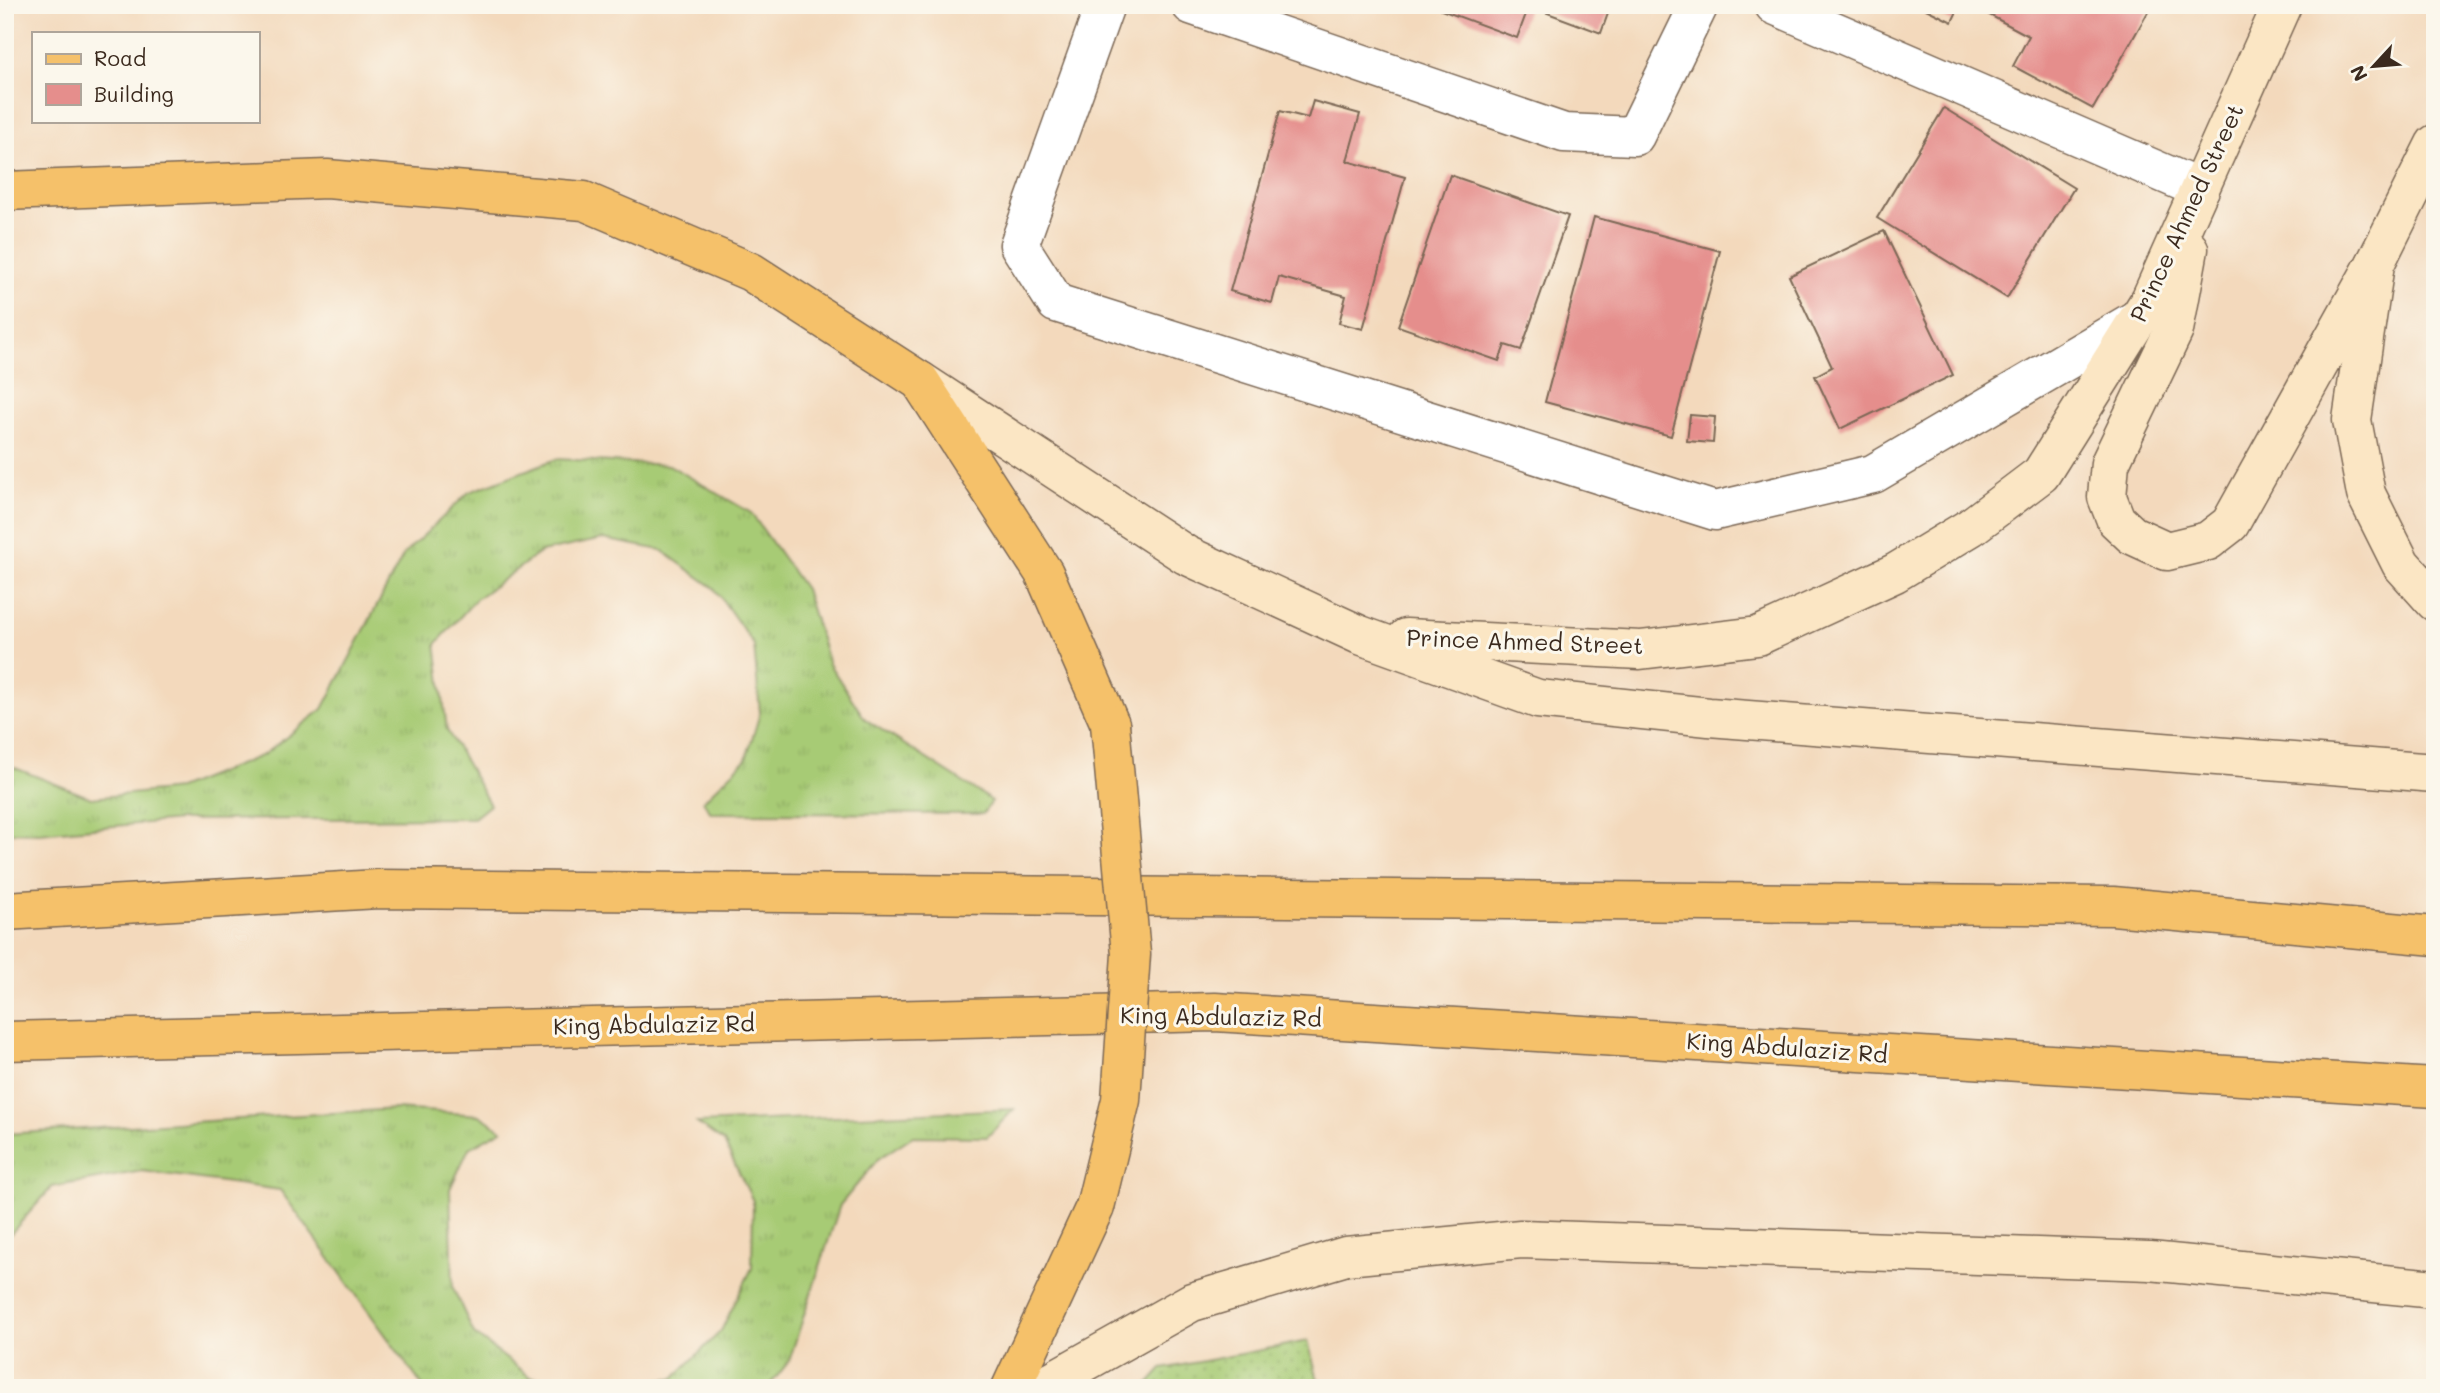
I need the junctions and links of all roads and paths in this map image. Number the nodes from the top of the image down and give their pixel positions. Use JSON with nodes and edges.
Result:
{"nodes":[{"id":1,"x":1105,"y":5,"type":"edge"},
{"id":2,"x":1191,"y":5,"type":"edge"},
{"id":3,"x":1699,"y":5,"type":"edge"},
{"id":4,"x":1774,"y":5,"type":"edge"},
{"id":5,"x":2283,"y":5,"type":"edge"},
{"id":6,"x":2435,"y":144,"type":"edge"},
{"id":7,"x":2200,"y":189,"type":"junction"},
{"id":8,"x":5,"y":191,"type":"edge"},
{"id":9,"x":2375,"y":264,"type":"junction"},
{"id":10,"x":2139,"y":318,"type":"junction"},
{"id":11,"x":920,"y":381,"type":"junction"},
{"id":12,"x":2435,"y":602,"type":"edge"},
{"id":13,"x":1360,"y":635,"type":"junction"},
{"id":14,"x":2435,"y":773,"type":"edge"},
{"id":15,"x":5,"y":911,"type":"edge"},
{"id":16,"x":2435,"y":936,"type":"edge"},
{"id":17,"x":5,"y":1041,"type":"edge"},
{"id":18,"x":2435,"y":1088,"type":"edge"},
{"id":19,"x":2435,"y":1289,"type":"edge"},
{"id":20,"x":1011,"y":1388,"type":"edge"},
{"id":21,"x":1039,"y":1388,"type":"edge"}],
"edges":[{"from":1,"to":10,"type":"street"},
{"from":2,"to":3,"type":"street"},
{"from":4,"to":7,"type":"street"},
{"from":5,"to":7,"type":"main road","name":"Prince Ahmed Street"},
{"from":6,"to":9,"type":"main road"},
{"from":7,"to":9,"type":"main road"},
{"from":7,"to":10,"type":"main road","name":"Prince Ahmed Street"},
{"from":8,"to":11,"type":"main road"},
{"from":9,"to":12,"type":"main road"},
{"from":10,"to":13,"type":"main road","name":"Prince Ahmed Street"},
{"from":11,"to":13,"type":"main road"},
{"from":11,"to":20,"type":"main road","bridge":true},
{"from":13,"to":14,"type":"main road"},
{"from":15,"to":16,"type":"main road"},
{"from":17,"to":18,"type":"main road","name":"King Abdulaziz Rd"},
{"from":19,"to":21,"type":"main road"}]}
